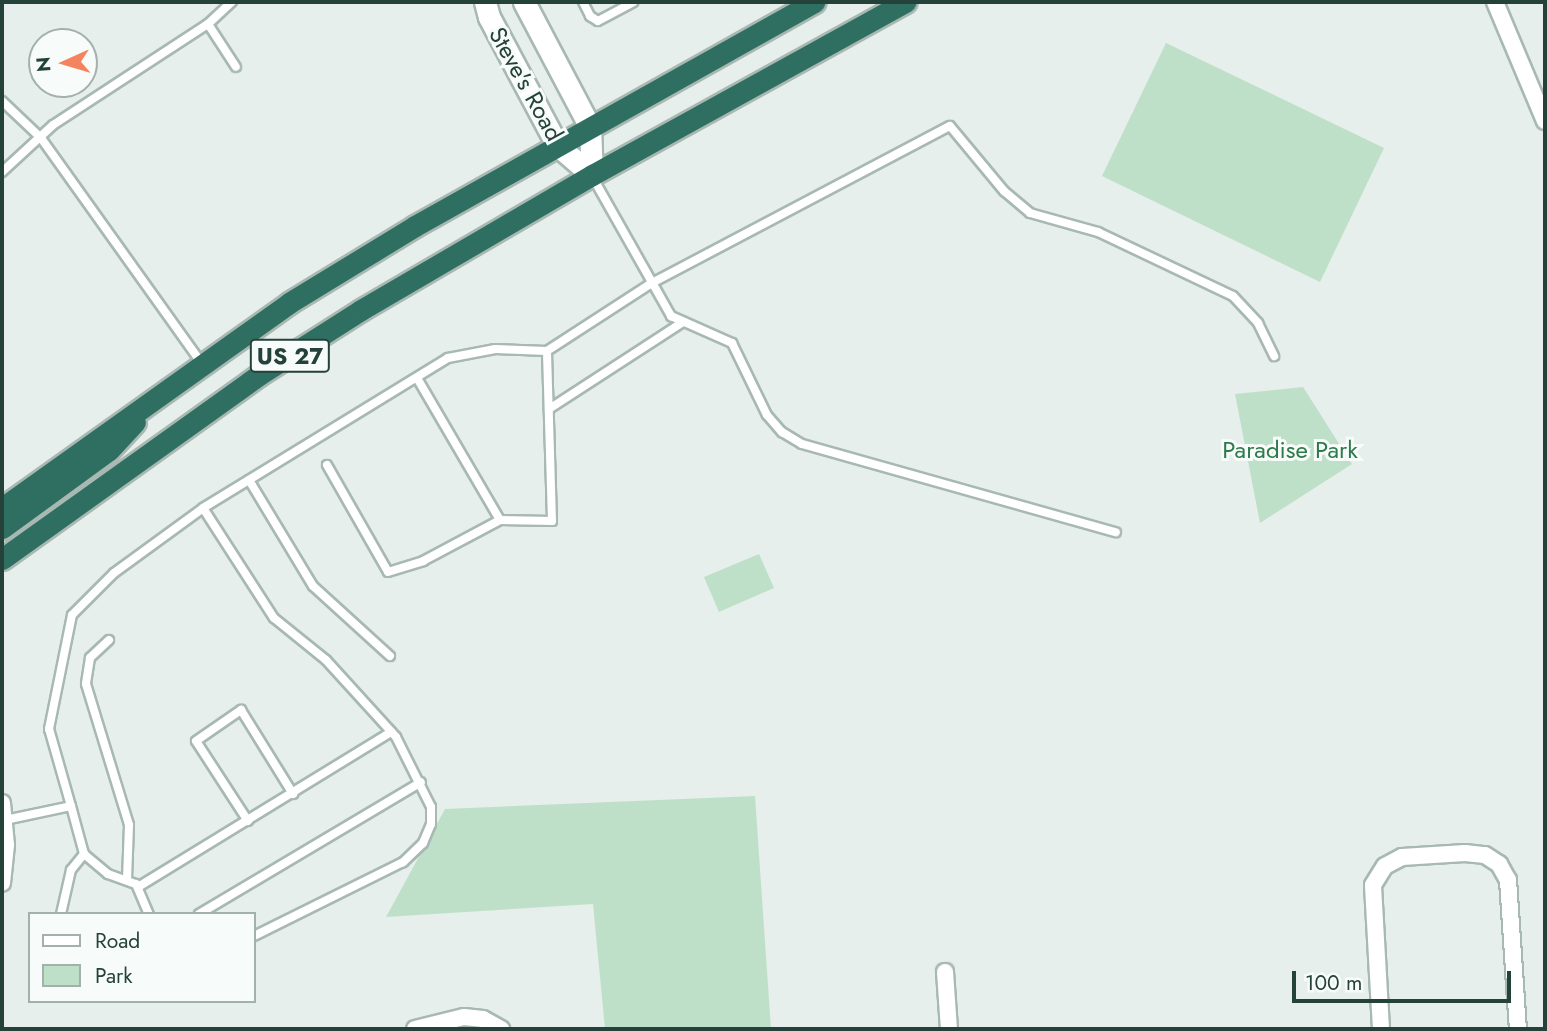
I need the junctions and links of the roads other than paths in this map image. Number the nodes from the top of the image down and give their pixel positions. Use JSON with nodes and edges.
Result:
{"nodes":[{"id":1,"x":232,"y":2,"type":"edge"},
{"id":2,"x":485,"y":2,"type":"edge"},
{"id":3,"x":524,"y":2,"type":"edge"},
{"id":4,"x":583,"y":2,"type":"edge"},
{"id":5,"x":633,"y":2,"type":"edge"},
{"id":6,"x":814,"y":2,"type":"edge"},
{"id":7,"x":905,"y":2,"type":"edge"},
{"id":8,"x":1495,"y":2,"type":"edge"},
{"id":9,"x":208,"y":24,"type":"junction"},
{"id":10,"x":236,"y":67,"type":"dead end"},
{"id":11,"x":2,"y":101,"type":"edge"},
{"id":12,"x":1545,"y":121,"type":"edge"},
{"id":13,"x":590,"y":127,"type":"junction"},
{"id":14,"x":41,"y":138,"type":"junction"},
{"id":15,"x":557,"y":145,"type":"junction"},
{"id":16,"x":2,"y":172,"type":"edge"},
{"id":17,"x":592,"y":175,"type":"junction"},
{"id":18,"x":650,"y":284,"type":"junction"},
{"id":19,"x":683,"y":322,"type":"junction"},
{"id":20,"x":547,"y":351,"type":"junction"},
{"id":21,"x":1274,"y":356,"type":"dead end"},
{"id":22,"x":201,"y":362,"type":"junction"},
{"id":23,"x":417,"y":378,"type":"junction"},
{"id":24,"x":170,"y":384,"type":"junction"},
{"id":25,"x":549,"y":408,"type":"junction"},
{"id":26,"x":327,"y":465,"type":"dead end"},
{"id":27,"x":250,"y":480,"type":"junction"},
{"id":28,"x":2,"y":508,"type":"edge"},
{"id":29,"x":203,"y":508,"type":"junction"},
{"id":30,"x":500,"y":520,"type":"junction"},
{"id":31,"x":2,"y":528,"type":"edge"},
{"id":32,"x":1116,"y":532,"type":"dead end"},
{"id":33,"x":2,"y":559,"type":"edge"},
{"id":34,"x":109,"y":640,"type":"dead end"},
{"id":35,"x":390,"y":656,"type":"dead end"},
{"id":36,"x":391,"y":732,"type":"junction"},
{"id":37,"x":421,"y":782,"type":"junction"},
{"id":38,"x":293,"y":794,"type":"junction"},
{"id":39,"x":2,"y":803,"type":"edge"},
{"id":40,"x":71,"y":806,"type":"junction"},
{"id":41,"x":3,"y":820,"type":"edge"},
{"id":42,"x":248,"y":821,"type":"junction"},
{"id":43,"x":84,"y":854,"type":"junction"},
{"id":44,"x":127,"y":879,"type":"junction"},
{"id":45,"x":2,"y":883,"type":"edge"},
{"id":46,"x":138,"y":887,"type":"junction"},
{"id":47,"x":61,"y":912,"type":"edge"},
{"id":48,"x":148,"y":912,"type":"edge"},
{"id":49,"x":201,"y":912,"type":"edge"},
{"id":50,"x":256,"y":935,"type":"edge"},
{"id":51,"x":944,"y":972,"type":"dead end"},
{"id":52,"x":415,"y":1029,"type":"edge"},
{"id":53,"x":501,"y":1029,"type":"edge"},
{"id":54,"x":949,"y":1029,"type":"edge"},
{"id":55,"x":1381,"y":1029,"type":"edge"},
{"id":56,"x":1518,"y":1029,"type":"edge"}],
"edges":[{"from":1,"to":9,"type":"lane"},
{"from":2,"to":15,"type":"street","name":"Steve's Road"},
{"from":3,"to":13,"type":"street","name":"Steve's Road"},
{"from":4,"to":5,"type":"lane"},
{"from":6,"to":13,"type":"highway","number":"US 27"},
{"from":7,"to":17,"type":"highway","number":"US 27"},
{"from":8,"to":12,"type":"street"},
{"from":9,"to":10,"type":"lane"},
{"from":9,"to":14,"type":"lane"},
{"from":11,"to":14,"type":"lane"},
{"from":13,"to":15,"type":"highway","number":"US 27"},
{"from":13,"to":17,"type":"street","name":"Steve's Road"},
{"from":14,"to":16,"type":"lane"},
{"from":14,"to":22,"type":"lane"},
{"from":15,"to":17,"type":"street","name":"Steve's Road"},
{"from":15,"to":22,"type":"highway","number":"US 27"},
{"from":17,"to":18,"type":"lane"},
{"from":17,"to":33,"type":"highway","number":"US 27"},
{"from":18,"to":19,"type":"lane"},
{"from":18,"to":20,"type":"lane"},
{"from":18,"to":21,"type":"lane"},
{"from":19,"to":25,"type":"lane"},
{"from":19,"to":32,"type":"lane"},
{"from":20,"to":23,"type":"lane"},
{"from":20,"to":25,"type":"lane"},
{"from":22,"to":24,"type":"highway","number":"US 27"},
{"from":23,"to":27,"type":"lane"},
{"from":23,"to":30,"type":"lane"},
{"from":24,"to":28,"type":"highway","number":"US 27"},
{"from":24,"to":31,"type":"highway"},
{"from":25,"to":30,"type":"lane"},
{"from":26,"to":30,"type":"lane"},
{"from":27,"to":29,"type":"lane"},
{"from":27,"to":35,"type":"lane"},
{"from":29,"to":36,"type":"lane"},
{"from":29,"to":40,"type":"lane"},
{"from":34,"to":44,"type":"lane"},
{"from":36,"to":37,"type":"lane"},
{"from":36,"to":38,"type":"lane"},
{"from":37,"to":49,"type":"lane"},
{"from":37,"to":50,"type":"lane"},
{"from":38,"to":42,"type":"lane"},
{"from":38,"to":42,"type":"lane"},
{"from":39,"to":41,"type":"street"},
{"from":40,"to":41,"type":"lane"},
{"from":40,"to":43,"type":"lane"},
{"from":41,"to":45,"type":"street"},
{"from":42,"to":46,"type":"lane"},
{"from":43,"to":44,"type":"lane"},
{"from":43,"to":47,"type":"lane"},
{"from":44,"to":46,"type":"lane"},
{"from":46,"to":48,"type":"lane"},
{"from":51,"to":54,"type":"street"},
{"from":52,"to":53,"type":"street"},
{"from":55,"to":56,"type":"street"}]}
